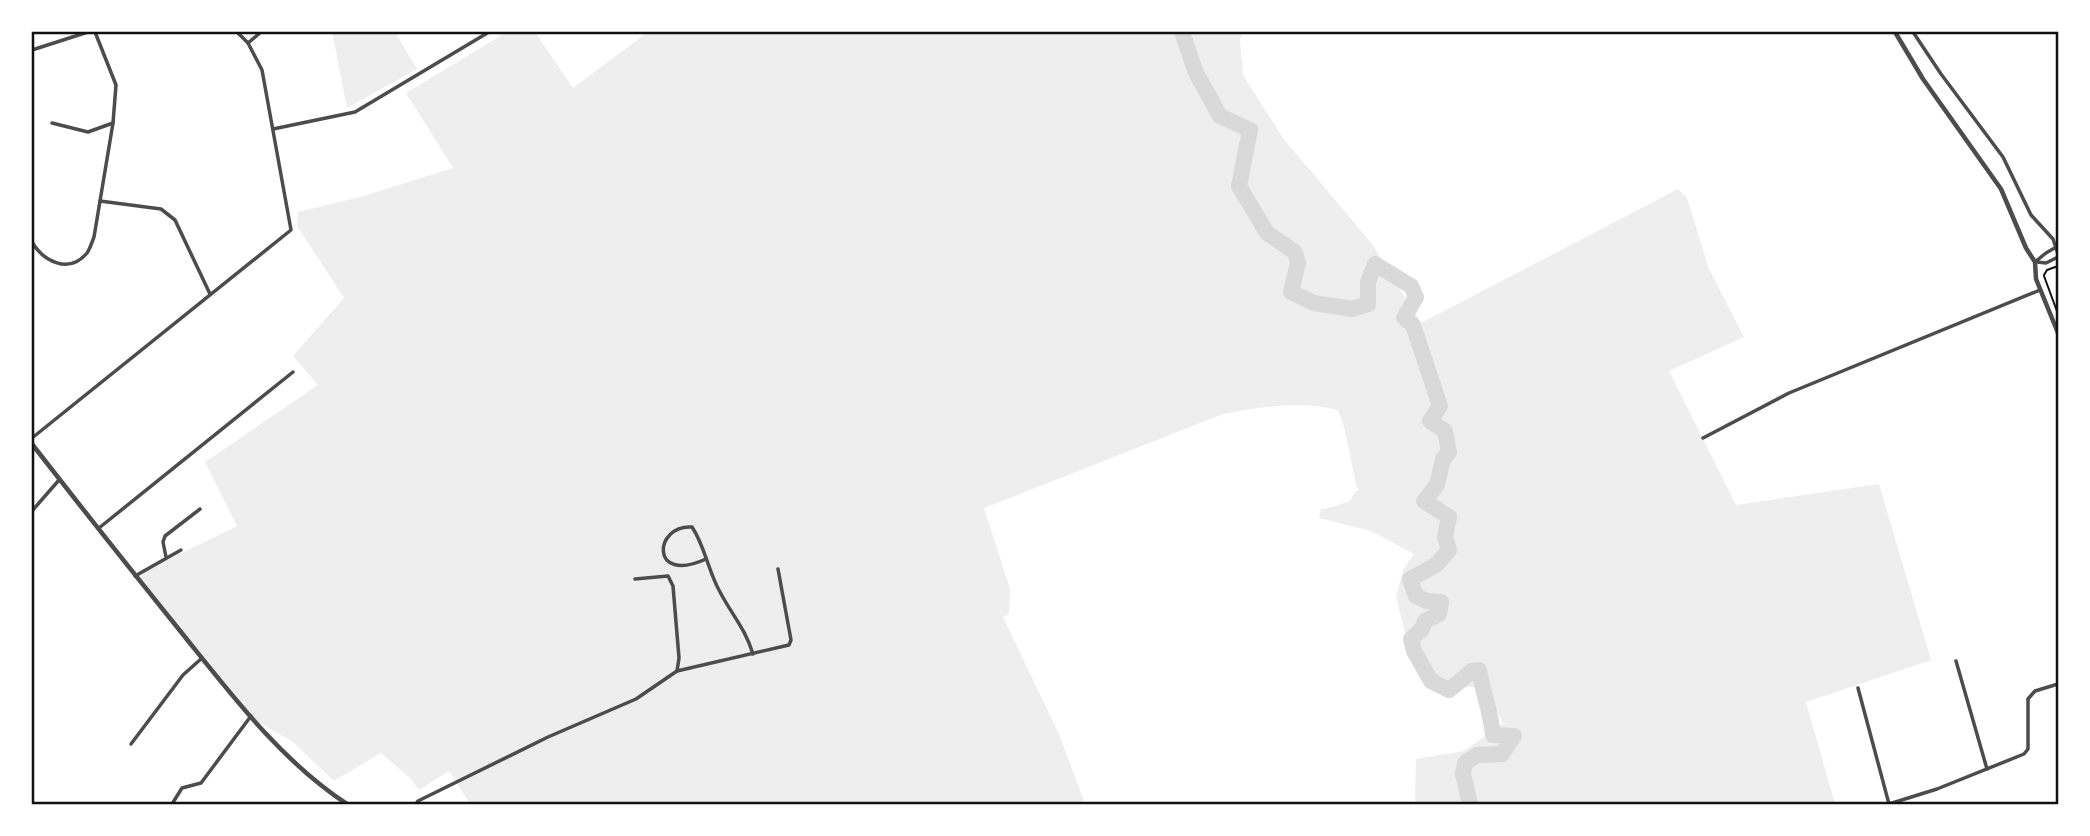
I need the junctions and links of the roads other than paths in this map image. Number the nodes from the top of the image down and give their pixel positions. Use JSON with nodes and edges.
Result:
{"nodes":[{"id":1,"x":88,"y":32,"type":"edge"},
{"id":2,"x":96,"y":32,"type":"edge"},
{"id":3,"x":237,"y":32,"type":"edge"},
{"id":4,"x":261,"y":32,"type":"edge"},
{"id":5,"x":489,"y":32,"type":"edge"},
{"id":6,"x":1895,"y":32,"type":"edge"},
{"id":7,"x":1913,"y":32,"type":"edge"},
{"id":8,"x":248,"y":43,"type":"junction"},
{"id":9,"x":32,"y":50,"type":"edge"},
{"id":10,"x":52,"y":123,"type":"dead end"},
{"id":11,"x":113,"y":123,"type":"junction"},
{"id":12,"x":273,"y":129,"type":"junction"},
{"id":13,"x":100,"y":201,"type":"junction"},
{"id":14,"x":32,"y":242,"type":"edge"},
{"id":15,"x":2057,"y":247,"type":"edge"},
{"id":16,"x":2059,"y":256,"type":"edge"},
{"id":17,"x":2035,"y":262,"type":"junction"},
{"id":18,"x":2040,"y":289,"type":"junction"},
{"id":19,"x":210,"y":294,"type":"junction"},
{"id":20,"x":2059,"y":332,"type":"edge"},
{"id":21,"x":293,"y":372,"type":"dead end"},
{"id":22,"x":32,"y":438,"type":"edge"},
{"id":23,"x":1703,"y":438,"type":"dead end"},
{"id":24,"x":32,"y":444,"type":"edge"},
{"id":25,"x":59,"y":480,"type":"junction"},
{"id":26,"x":200,"y":509,"type":"dead end"},
{"id":27,"x":32,"y":512,"type":"edge"},
{"id":28,"x":99,"y":528,"type":"junction"},
{"id":29,"x":181,"y":550,"type":"dead end"},
{"id":30,"x":166,"y":557,"type":"junction"},
{"id":31,"x":706,"y":559,"type":"junction"},
{"id":32,"x":778,"y":569,"type":"dead end"},
{"id":33,"x":135,"y":576,"type":"junction"},
{"id":34,"x":635,"y":579,"type":"dead end"},
{"id":35,"x":753,"y":654,"type":"junction"},
{"id":36,"x":202,"y":658,"type":"junction"},
{"id":37,"x":1956,"y":661,"type":"dead end"},
{"id":38,"x":677,"y":670,"type":"junction"},
{"id":39,"x":2059,"y":684,"type":"edge"},
{"id":40,"x":1858,"y":688,"type":"dead end"},
{"id":41,"x":251,"y":716,"type":"junction"},
{"id":42,"x":131,"y":744,"type":"dead end"},
{"id":43,"x":1987,"y":769,"type":"junction"},
{"id":44,"x":172,"y":804,"type":"edge"},
{"id":45,"x":347,"y":804,"type":"edge"},
{"id":46,"x":416,"y":804,"type":"edge"},
{"id":47,"x":1889,"y":804,"type":"edge"}],
"edges":[{"from":1,"to":9,"type":"street"},
{"from":2,"to":11,"type":"street"},
{"from":3,"to":8,"type":"street"},
{"from":4,"to":8,"type":"street"},
{"from":5,"to":12,"type":"street"},
{"from":6,"to":17,"type":"street"},
{"from":7,"to":15,"type":"street"},
{"from":8,"to":12,"type":"street"},
{"from":10,"to":11,"type":"street"},
{"from":11,"to":13,"type":"street"},
{"from":12,"to":19,"type":"street"},
{"from":13,"to":14,"type":"street"},
{"from":13,"to":19,"type":"street"},
{"from":15,"to":16,"type":"street"},
{"from":15,"to":17,"type":"street"},
{"from":16,"to":17,"type":"street"},
{"from":17,"to":18,"type":"street"},
{"from":18,"to":20,"type":"street"},
{"from":18,"to":23,"type":"street"},
{"from":19,"to":22,"type":"street"},
{"from":21,"to":28,"type":"street"},
{"from":24,"to":25,"type":"street"},
{"from":25,"to":27,"type":"street"},
{"from":25,"to":28,"type":"street"},
{"from":26,"to":30,"type":"street"},
{"from":28,"to":33,"type":"street"},
{"from":29,"to":30,"type":"street"},
{"from":30,"to":33,"type":"street"},
{"from":31,"to":31,"type":"street"},
{"from":31,"to":35,"type":"street"},
{"from":32,"to":35,"type":"street"},
{"from":33,"to":36,"type":"street"},
{"from":34,"to":38,"type":"street"},
{"from":35,"to":38,"type":"street"},
{"from":36,"to":41,"type":"street"},
{"from":36,"to":42,"type":"street"},
{"from":37,"to":43,"type":"street"},
{"from":38,"to":46,"type":"street"},
{"from":39,"to":43,"type":"street"},
{"from":40,"to":47,"type":"street"},
{"from":41,"to":44,"type":"street"},
{"from":41,"to":45,"type":"street"},
{"from":43,"to":47,"type":"street"}]}
